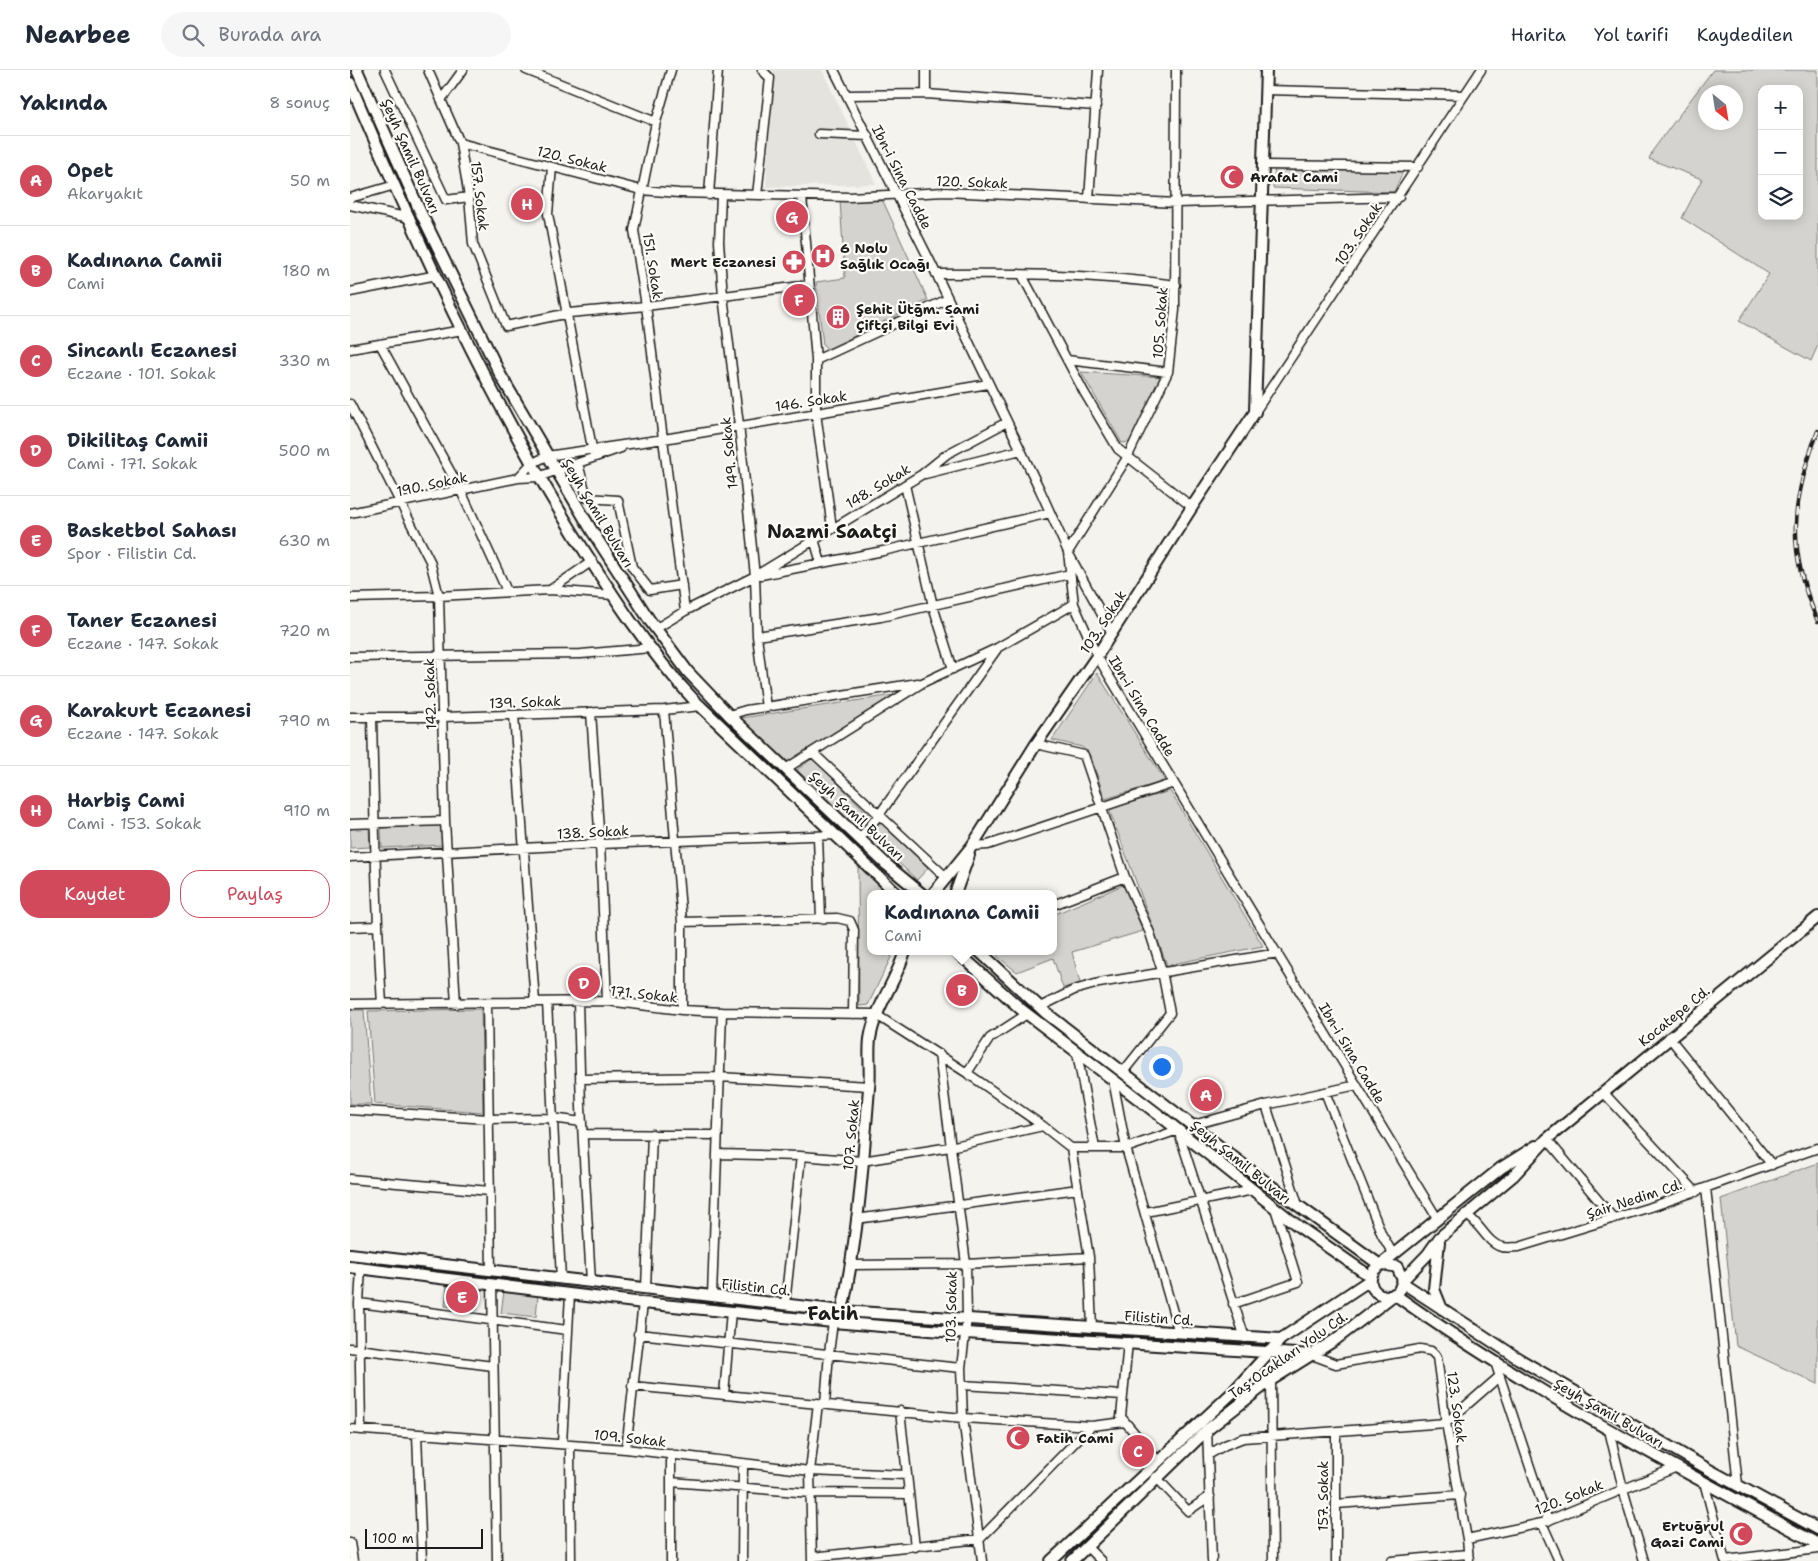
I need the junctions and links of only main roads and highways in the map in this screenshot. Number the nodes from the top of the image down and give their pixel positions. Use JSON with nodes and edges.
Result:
{"nodes":[{"id":1,"x":357,"y":70,"type":"edge"},
{"id":2,"x":1266,"y":70,"type":"edge"},
{"id":3,"x":350,"y":83,"type":"edge"},
{"id":4,"x":972,"y":846,"type":"junction"},
{"id":5,"x":893,"y":890,"type":"edge"},
{"id":6,"x":917,"y":890,"type":"edge"},
{"id":7,"x":936,"y":890,"type":"edge"},
{"id":8,"x":956,"y":890,"type":"edge"},
{"id":9,"x":1818,"y":917,"type":"edge"},
{"id":10,"x":904,"y":955,"type":"edge"},
{"id":11,"x":911,"y":955,"type":"edge"},
{"id":12,"x":961,"y":955,"type":"edge"},
{"id":13,"x":991,"y":956,"type":"edge"},
{"id":14,"x":901,"y":966,"type":"junction"},
{"id":15,"x":1547,"y":1139,"type":"junction"},
{"id":16,"x":1440,"y":1237,"type":"junction"},
{"id":17,"x":350,"y":1254,"type":"edge"},
{"id":18,"x":1382,"y":1264,"type":"junction"},
{"id":19,"x":355,"y":1267,"type":"edge"},
{"id":20,"x":1370,"y":1279,"type":"junction"},
{"id":21,"x":1403,"y":1282,"type":"junction"},
{"id":22,"x":1392,"y":1295,"type":"junction"},
{"id":23,"x":1442,"y":1309,"type":"junction"},
{"id":24,"x":842,"y":1311,"type":"junction"},
{"id":25,"x":833,"y":1322,"type":"junction"},
{"id":26,"x":1281,"y":1339,"type":"junction"},
{"id":27,"x":1267,"y":1352,"type":"junction"},
{"id":28,"x":1312,"y":1354,"type":"junction"},
{"id":29,"x":1818,"y":1529,"type":"edge"},
{"id":30,"x":1818,"y":1544,"type":"edge"},
{"id":31,"x":1052,"y":1561,"type":"edge"},
{"id":32,"x":1072,"y":1561,"type":"edge"}],
"edges":[{"from":1,"to":6,"type":"main road","name":"Şeyh Şamil Bulvarı"},
{"from":2,"to":4,"type":"main road","name":"103. Sokak"},
{"from":3,"to":5,"type":"main road","name":"Şeyh Şamil Bulvarı"},
{"from":4,"to":7,"type":"main road","name":"103. Sokak"},
{"from":4,"to":8,"type":"main road","name":"103. Sokak"},
{"from":9,"to":15,"type":"main road","name":"Kocatepe Cd."},
{"from":10,"to":14,"type":"main road"},
{"from":11,"to":14,"type":"main road"},
{"from":12,"to":20,"type":"main road","name":"Şeyh Şamil Bulvarı"},
{"from":13,"to":18,"type":"main road","name":"Şeyh Şamil Bulvarı"},
{"from":14,"to":24,"type":"main road","name":"107. Sokak"},
{"from":15,"to":16,"type":"main road","name":"Kocatepe Cd."},
{"from":15,"to":18,"type":"main road","name":"Kocatepe Cd."},
{"from":16,"to":21,"type":"main road","name":"Kocatepe Cd."},
{"from":16,"to":23,"type":"main road"},
{"from":17,"to":24,"type":"main road","name":"Filistin Cd."},
{"from":18,"to":20,"type":"main road"},
{"from":18,"to":21,"type":"main road","name":"Şeyh Şamil Bulvarı"},
{"from":19,"to":25,"type":"main road","name":"Filistin Cd."},
{"from":20,"to":22,"type":"main road","name":"Şeyh Şamil Bulvarı"},
{"from":20,"to":26,"type":"main road","name":"Taş Ocakları Yolu Cd."},
{"from":21,"to":22,"type":"main road"},
{"from":21,"to":23,"type":"main road","name":"Şeyh Şamil Bulvarı"},
{"from":22,"to":28,"type":"main road","name":"Taş Ocakları Yolu Cd."},
{"from":22,"to":30,"type":"main road","name":"Şeyh Şamil Bulvarı"},
{"from":23,"to":29,"type":"main road","name":"Şeyh Şamil Bulvarı"},
{"from":24,"to":25,"type":"main road"},
{"from":24,"to":26,"type":"main road","name":"Filistin Cd."},
{"from":25,"to":27,"type":"main road","name":"Filistin Cd."},
{"from":26,"to":27,"type":"main road","name":"Taş Ocakları Yolu Cd."},
{"from":27,"to":28,"type":"main road","name":"Filistin Cd."},
{"from":27,"to":31,"type":"main road","name":"Taş Ocakları Yolu Cd."},
{"from":28,"to":32,"type":"main road","name":"Taş Ocakları Yolu Cd."}]}
